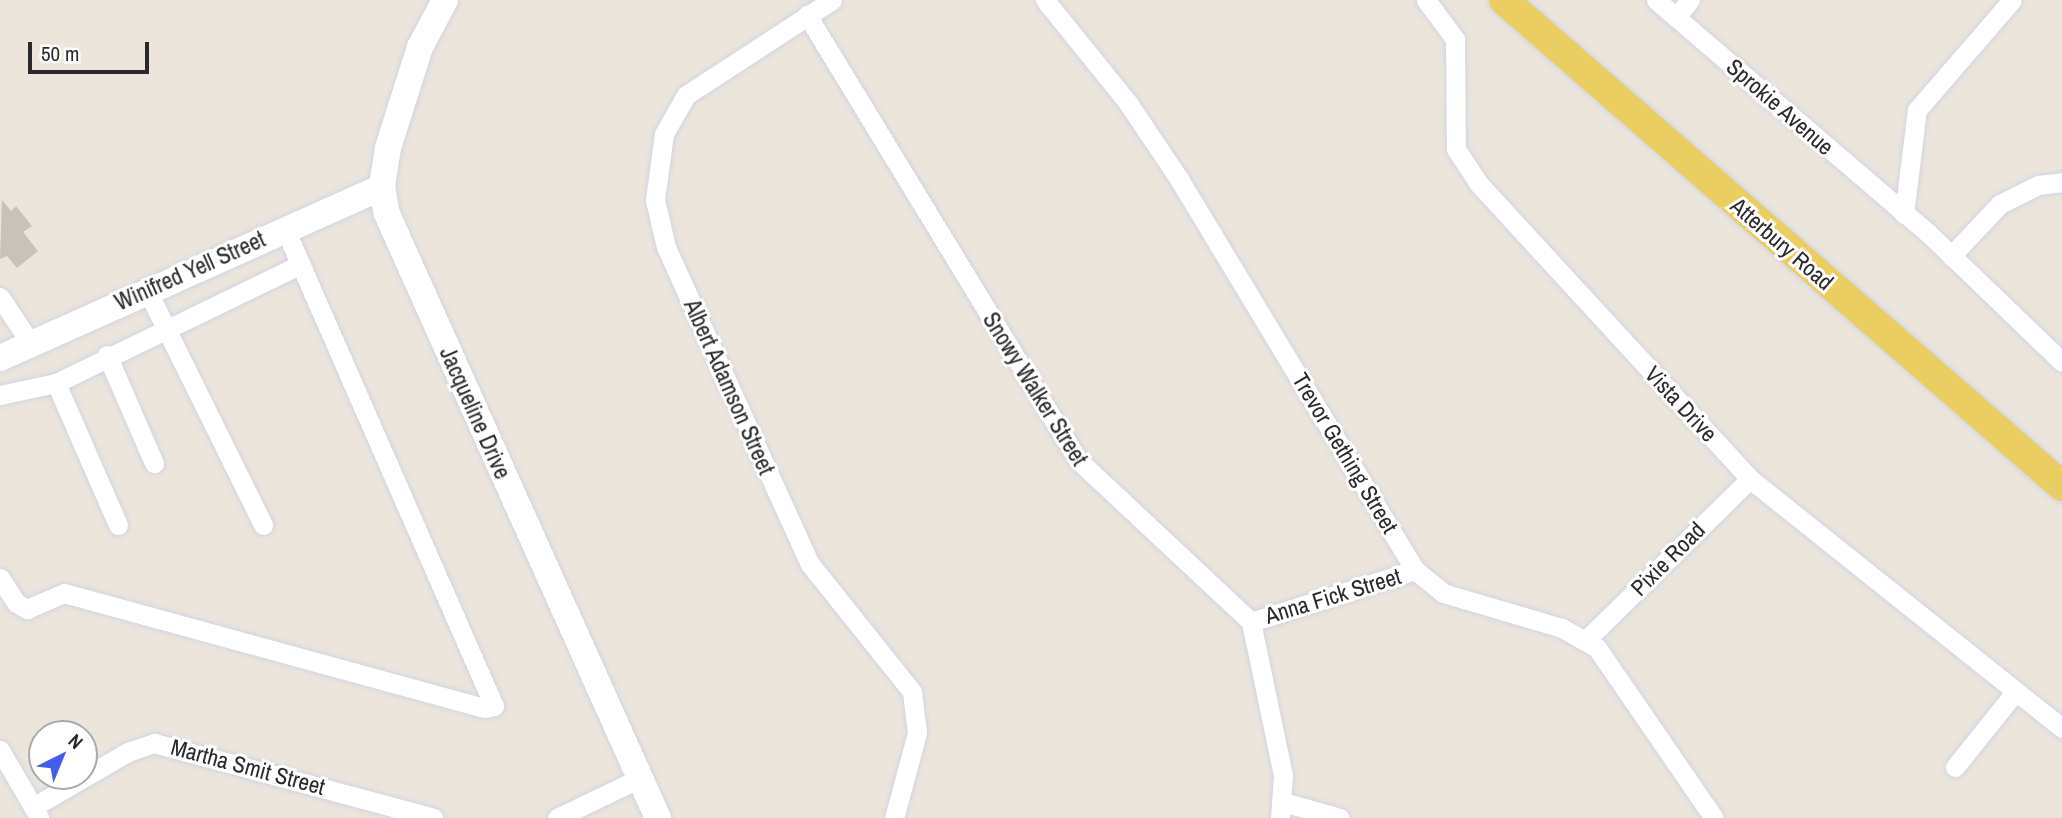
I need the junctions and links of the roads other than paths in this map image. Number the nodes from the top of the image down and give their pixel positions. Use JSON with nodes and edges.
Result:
{"nodes":[{"id":1,"x":832,"y":0,"type":"edge"},
{"id":2,"x":1045,"y":0,"type":"edge"},
{"id":3,"x":1426,"y":0,"type":"edge"},
{"id":4,"x":1504,"y":0,"type":"edge"},
{"id":5,"x":1656,"y":0,"type":"edge"},
{"id":6,"x":1690,"y":0,"type":"edge"},
{"id":7,"x":2012,"y":0,"type":"edge"},
{"id":8,"x":439,"y":3,"type":"edge"},
{"id":9,"x":807,"y":15,"type":"junction"},
{"id":10,"x":1676,"y":17,"type":"junction"},
{"id":11,"x":2062,"y":182,"type":"edge"},
{"id":12,"x":382,"y":187,"type":"junction"},
{"id":13,"x":1904,"y":214,"type":"junction"},
{"id":14,"x":285,"y":229,"type":"junction"},
{"id":15,"x":1951,"y":256,"type":"junction"},
{"id":16,"x":301,"y":264,"type":"junction"},
{"id":17,"x":147,"y":290,"type":"junction"},
{"id":18,"x":0,"y":297,"type":"edge"},
{"id":19,"x":165,"y":327,"type":"junction"},
{"id":20,"x":31,"y":344,"type":"junction"},
{"id":21,"x":107,"y":355,"type":"junction"},
{"id":22,"x":0,"y":358,"type":"edge"},
{"id":23,"x":2062,"y":362,"type":"edge"},
{"id":24,"x":56,"y":383,"type":"junction"},
{"id":25,"x":0,"y":395,"type":"edge"},
{"id":26,"x":154,"y":463,"type":"dead end"},
{"id":27,"x":1750,"y":479,"type":"junction"},
{"id":28,"x":2062,"y":486,"type":"edge"},
{"id":29,"x":117,"y":525,"type":"dead end"},
{"id":30,"x":263,"y":525,"type":"dead end"},
{"id":31,"x":1415,"y":570,"type":"junction"},
{"id":32,"x":0,"y":578,"type":"edge"},
{"id":33,"x":1251,"y":622,"type":"junction"},
{"id":34,"x":1586,"y":640,"type":"junction"},
{"id":35,"x":2015,"y":692,"type":"junction"},
{"id":36,"x":2062,"y":728,"type":"edge"},
{"id":37,"x":0,"y":750,"type":"edge"},
{"id":38,"x":1955,"y":767,"type":"dead end"},
{"id":39,"x":640,"y":778,"type":"junction"},
{"id":40,"x":1281,"y":810,"type":"edge"},
{"id":41,"x":36,"y":812,"type":"edge"},
{"id":42,"x":433,"y":818,"type":"edge"},
{"id":43,"x":556,"y":818,"type":"edge"},
{"id":44,"x":658,"y":818,"type":"edge"},
{"id":45,"x":894,"y":818,"type":"edge"},
{"id":46,"x":1340,"y":818,"type":"edge"},
{"id":47,"x":1714,"y":818,"type":"edge"}],
"edges":[{"from":1,"to":9,"type":"street","name":"Albert Adamson Street"},
{"from":2,"to":31,"type":"street","name":"Trevor Gething Street"},
{"from":3,"to":27,"type":"street","name":"Vista Drive"},
{"from":4,"to":28,"type":"main road","name":"Atterbury Road"},
{"from":5,"to":10,"type":"street","name":"Sprokie Avenue"},
{"from":6,"to":10,"type":"street"},
{"from":7,"to":13,"type":"street"},
{"from":8,"to":12,"type":"street","name":"Jacqueline Drive"},
{"from":9,"to":33,"type":"street","name":"Snowy Walker Street"},
{"from":9,"to":45,"type":"street","name":"Albert Adamson Street"},
{"from":10,"to":13,"type":"street","name":"Sprokie Avenue"},
{"from":11,"to":15,"type":"street"},
{"from":12,"to":14,"type":"street","name":"Winifred Yell Street"},
{"from":12,"to":39,"type":"street","name":"Jacqueline Drive"},
{"from":13,"to":15,"type":"street","name":"Sprokie Avenue"},
{"from":14,"to":16,"type":"street"},
{"from":14,"to":17,"type":"street","name":"Winifred Yell Street"},
{"from":15,"to":23,"type":"street","name":"Sprokie Avenue"},
{"from":16,"to":19,"type":"street"},
{"from":16,"to":32,"type":"street"},
{"from":17,"to":19,"type":"street"},
{"from":17,"to":20,"type":"street","name":"Winifred Yell Street"},
{"from":18,"to":20,"type":"street"},
{"from":19,"to":21,"type":"street"},
{"from":19,"to":30,"type":"street"},
{"from":20,"to":22,"type":"street","name":"Winifred Yell Street"},
{"from":21,"to":24,"type":"street"},
{"from":21,"to":26,"type":"street"},
{"from":24,"to":25,"type":"street"},
{"from":24,"to":29,"type":"street"},
{"from":27,"to":34,"type":"street","name":"Pixie Road"},
{"from":27,"to":35,"type":"street","name":"Vista Drive"},
{"from":31,"to":33,"type":"street","name":"Anna Fick Street"},
{"from":31,"to":34,"type":"street","name":"Trevor Gething Street"},
{"from":33,"to":40,"type":"street"},
{"from":34,"to":47,"type":"street","name":"Trevor Gething Street"},
{"from":35,"to":36,"type":"street","name":"Vista Drive"},
{"from":35,"to":38,"type":"street"},
{"from":37,"to":41,"type":"street"},
{"from":39,"to":43,"type":"street"},
{"from":39,"to":44,"type":"street","name":"Jacqueline Drive"},
{"from":40,"to":46,"type":"street"},
{"from":41,"to":42,"type":"street","name":"Martha Smit Street"}]}
